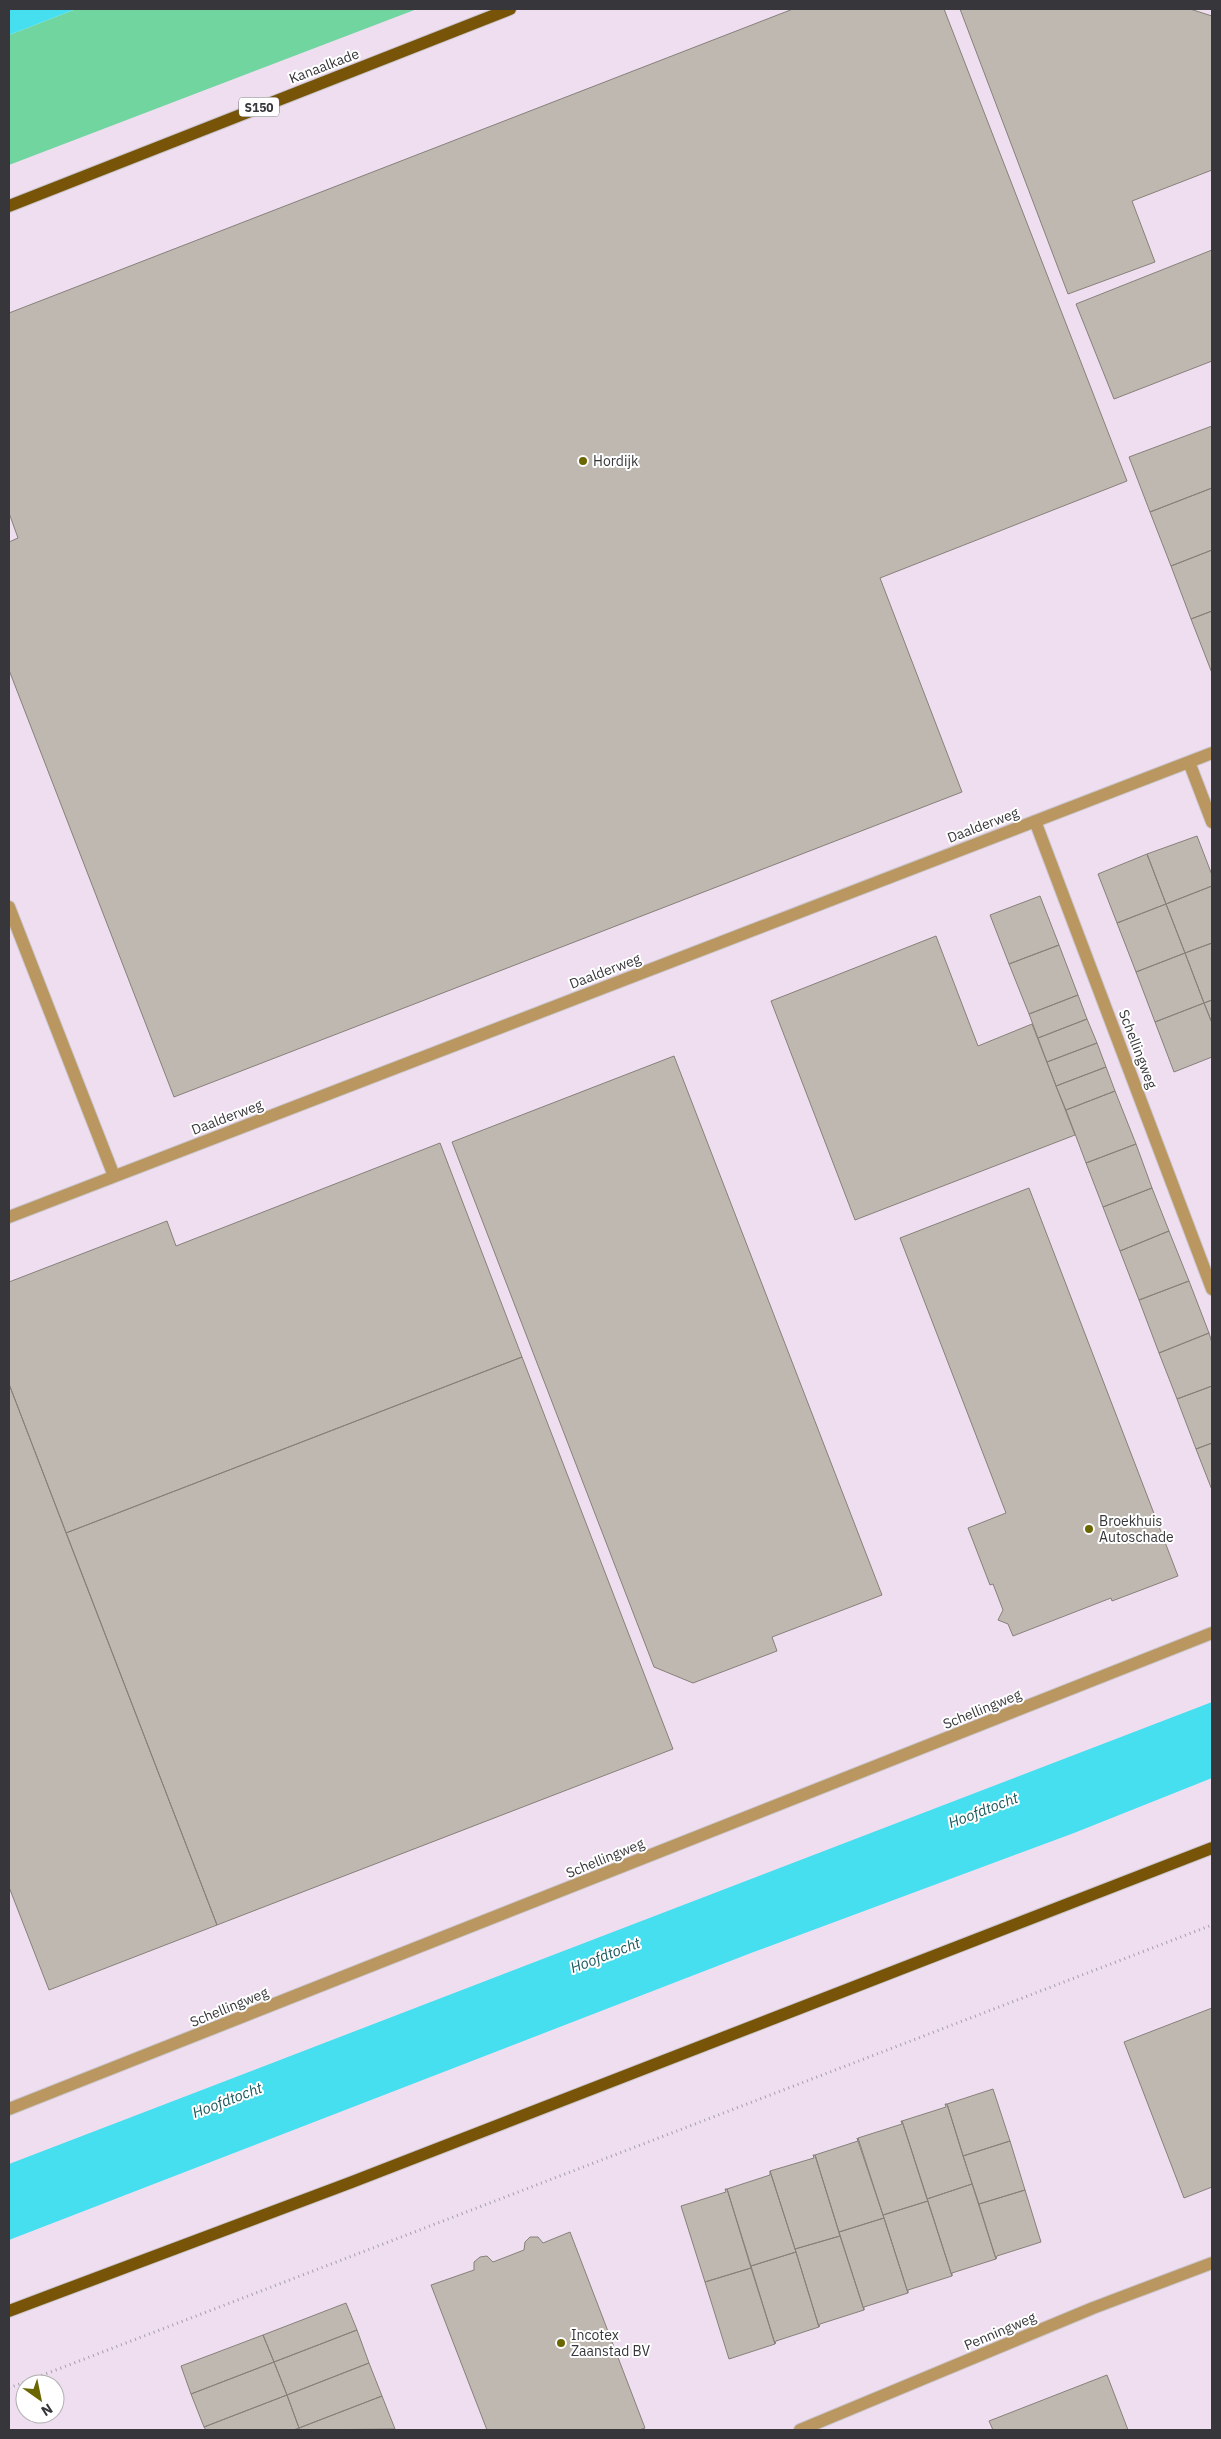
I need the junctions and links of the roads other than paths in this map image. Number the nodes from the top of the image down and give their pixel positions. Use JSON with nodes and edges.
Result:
{"nodes":[{"id":1,"x":510,"y":9,"type":"edge"},
{"id":2,"x":9,"y":206,"type":"edge"},
{"id":3,"x":1212,"y":753,"type":"edge"},
{"id":4,"x":1189,"y":762,"type":"junction"},
{"id":5,"x":1035,"y":821,"type":"junction"},
{"id":6,"x":1212,"y":822,"type":"edge"},
{"id":7,"x":9,"y":907,"type":"edge"},
{"id":8,"x":114,"y":1176,"type":"junction"},
{"id":9,"x":9,"y":1217,"type":"edge"},
{"id":10,"x":1212,"y":1289,"type":"edge"},
{"id":11,"x":1212,"y":1633,"type":"edge"},
{"id":12,"x":1212,"y":1848,"type":"edge"},
{"id":13,"x":9,"y":2109,"type":"edge"},
{"id":14,"x":1212,"y":2263,"type":"edge"},
{"id":15,"x":9,"y":2311,"type":"edge"},
{"id":16,"x":800,"y":2430,"type":"edge"}],
"edges":[{"from":1,"to":2,"type":"main road","name":"Kanaalkade","number":"S150"},
{"from":3,"to":4,"type":"street","name":"Daalderweg"},
{"from":4,"to":5,"type":"street","name":"Daalderweg"},
{"from":4,"to":6,"type":"street"},
{"from":5,"to":8,"type":"street","name":"Daalderweg"},
{"from":5,"to":10,"type":"street","name":"Schellingweg"},
{"from":7,"to":8,"type":"street"},
{"from":8,"to":9,"type":"street","name":"Daalderweg"},
{"from":11,"to":13,"type":"street","name":"Schellingweg"},
{"from":12,"to":15,"type":"main road"},
{"from":14,"to":16,"type":"street","name":"Penningweg"}]}
